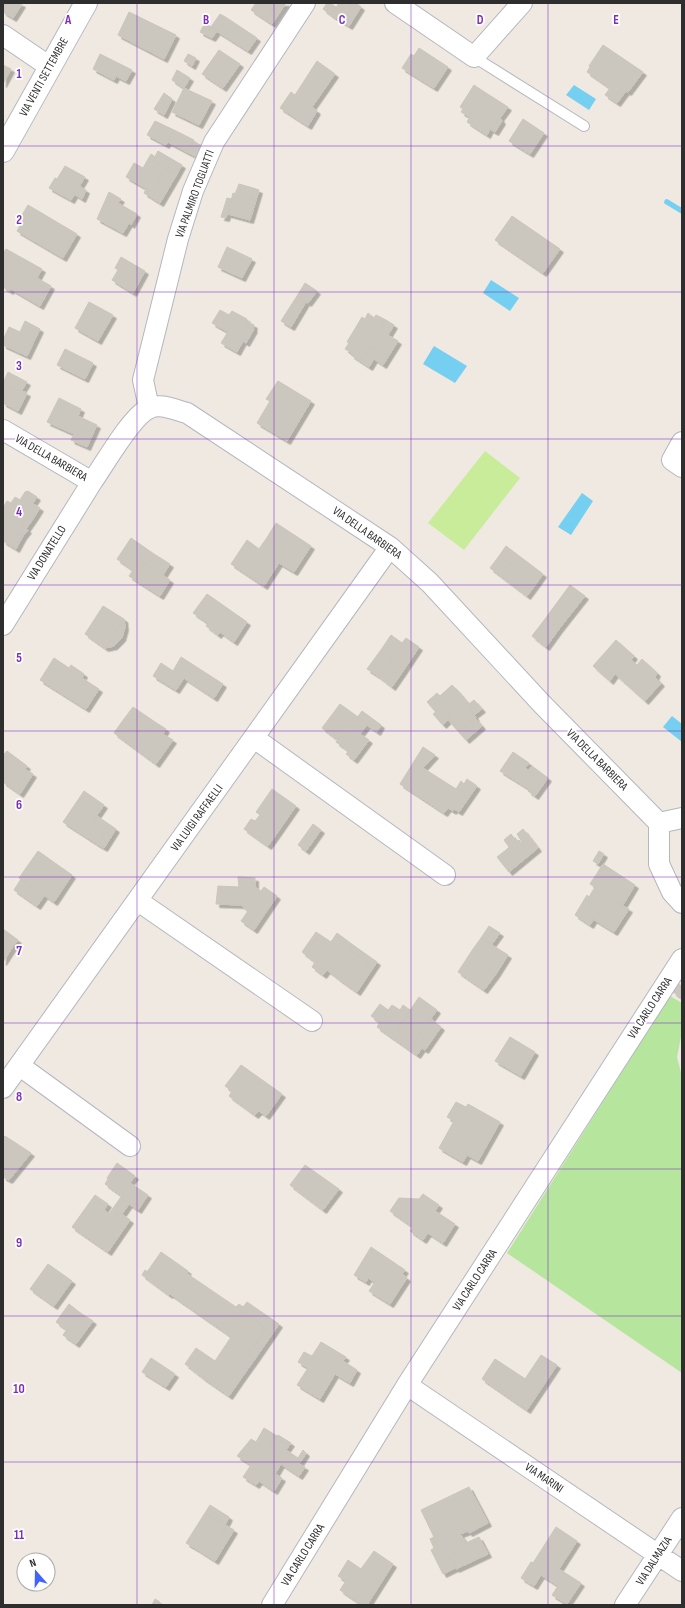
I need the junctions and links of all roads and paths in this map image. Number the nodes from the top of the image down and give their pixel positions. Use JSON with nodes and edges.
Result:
{"nodes":[{"id":1,"x":86,"y":3,"type":"edge"},
{"id":2,"x":305,"y":3,"type":"edge"},
{"id":3,"x":395,"y":3,"type":"edge"},
{"id":4,"x":522,"y":3,"type":"edge"},
{"id":5,"x":3,"y":35,"type":"edge"},
{"id":6,"x":474,"y":57,"type":"junction"},
{"id":7,"x":50,"y":67,"type":"junction"},
{"id":8,"x":584,"y":126,"type":"dead end"},
{"id":9,"x":3,"y":152,"type":"edge"},
{"id":10,"x":148,"y":408,"type":"junction"},
{"id":11,"x":3,"y":430,"type":"edge"},
{"id":12,"x":682,"y":442,"type":"edge"},
{"id":13,"x":682,"y":467,"type":"edge"},
{"id":14,"x":92,"y":482,"type":"junction"},
{"id":15,"x":390,"y":547,"type":"junction"},
{"id":16,"x":3,"y":625,"type":"edge"},
{"id":17,"x":254,"y":738,"type":"junction"},
{"id":18,"x":682,"y":818,"type":"edge"},
{"id":19,"x":660,"y":823,"type":"junction"},
{"id":20,"x":445,"y":875,"type":"dead end"},
{"id":21,"x":138,"y":901,"type":"junction"},
{"id":22,"x":682,"y":903,"type":"edge"},
{"id":23,"x":682,"y":959,"type":"edge"},
{"id":24,"x":312,"y":1021,"type":"dead end"},
{"id":25,"x":20,"y":1066,"type":"junction"},
{"id":26,"x":3,"y":1088,"type":"edge"},
{"id":27,"x":130,"y":1146,"type":"dead end"},
{"id":28,"x":407,"y":1385,"type":"junction"},
{"id":29,"x":682,"y":1518,"type":"edge"},
{"id":30,"x":658,"y":1555,"type":"junction"},
{"id":31,"x":682,"y":1571,"type":"edge"},
{"id":32,"x":272,"y":1605,"type":"edge"},
{"id":33,"x":626,"y":1605,"type":"edge"}],
"edges":[{"from":1,"to":7,"type":"street","name":"VIA VENTI SETTEMBRE"},
{"from":2,"to":10,"type":"street","name":"VIA PALMIRO TOGLIATTI"},
{"from":3,"to":6,"type":"street"},
{"from":4,"to":6,"type":"street"},
{"from":5,"to":7,"type":"street"},
{"from":6,"to":8,"type":"lane"},
{"from":7,"to":9,"type":"street","name":"VIA VENTI SETTEMBRE"},
{"from":10,"to":14,"type":"street","name":"VIA DELLA BARBIERA"},
{"from":10,"to":15,"type":"street","name":"VIA DELLA BARBIERA"},
{"from":11,"to":14,"type":"street","name":"VIA DELLA BARBIERA"},
{"from":12,"to":13,"type":"street"},
{"from":14,"to":16,"type":"street","name":"VIA DONATELLO"},
{"from":15,"to":17,"type":"street","name":"VIA LUIGI RAFFAELLI"},
{"from":15,"to":19,"type":"street","name":"VIA DELLA BARBIERA"},
{"from":17,"to":20,"type":"street"},
{"from":17,"to":21,"type":"street","name":"VIA LUIGI RAFFAELLI"},
{"from":18,"to":19,"type":"street"},
{"from":19,"to":22,"type":"street"},
{"from":21,"to":24,"type":"street"},
{"from":21,"to":25,"type":"street","name":"VIA LUIGI RAFFAELLI"},
{"from":23,"to":28,"type":"street","name":"VIA CARLO CARRA"},
{"from":25,"to":26,"type":"street","name":"VIA LUIGI RAFFAELLI"},
{"from":25,"to":27,"type":"street"},
{"from":28,"to":30,"type":"street","name":"VIA MARINI"},
{"from":28,"to":32,"type":"street","name":"VIA CARLO CARRA"},
{"from":29,"to":30,"type":"street","name":"VIA DALMAZIA"},
{"from":30,"to":31,"type":"street","name":"VIA MARINI"},
{"from":30,"to":33,"type":"street","name":"VIA DALMAZIA"}]}
